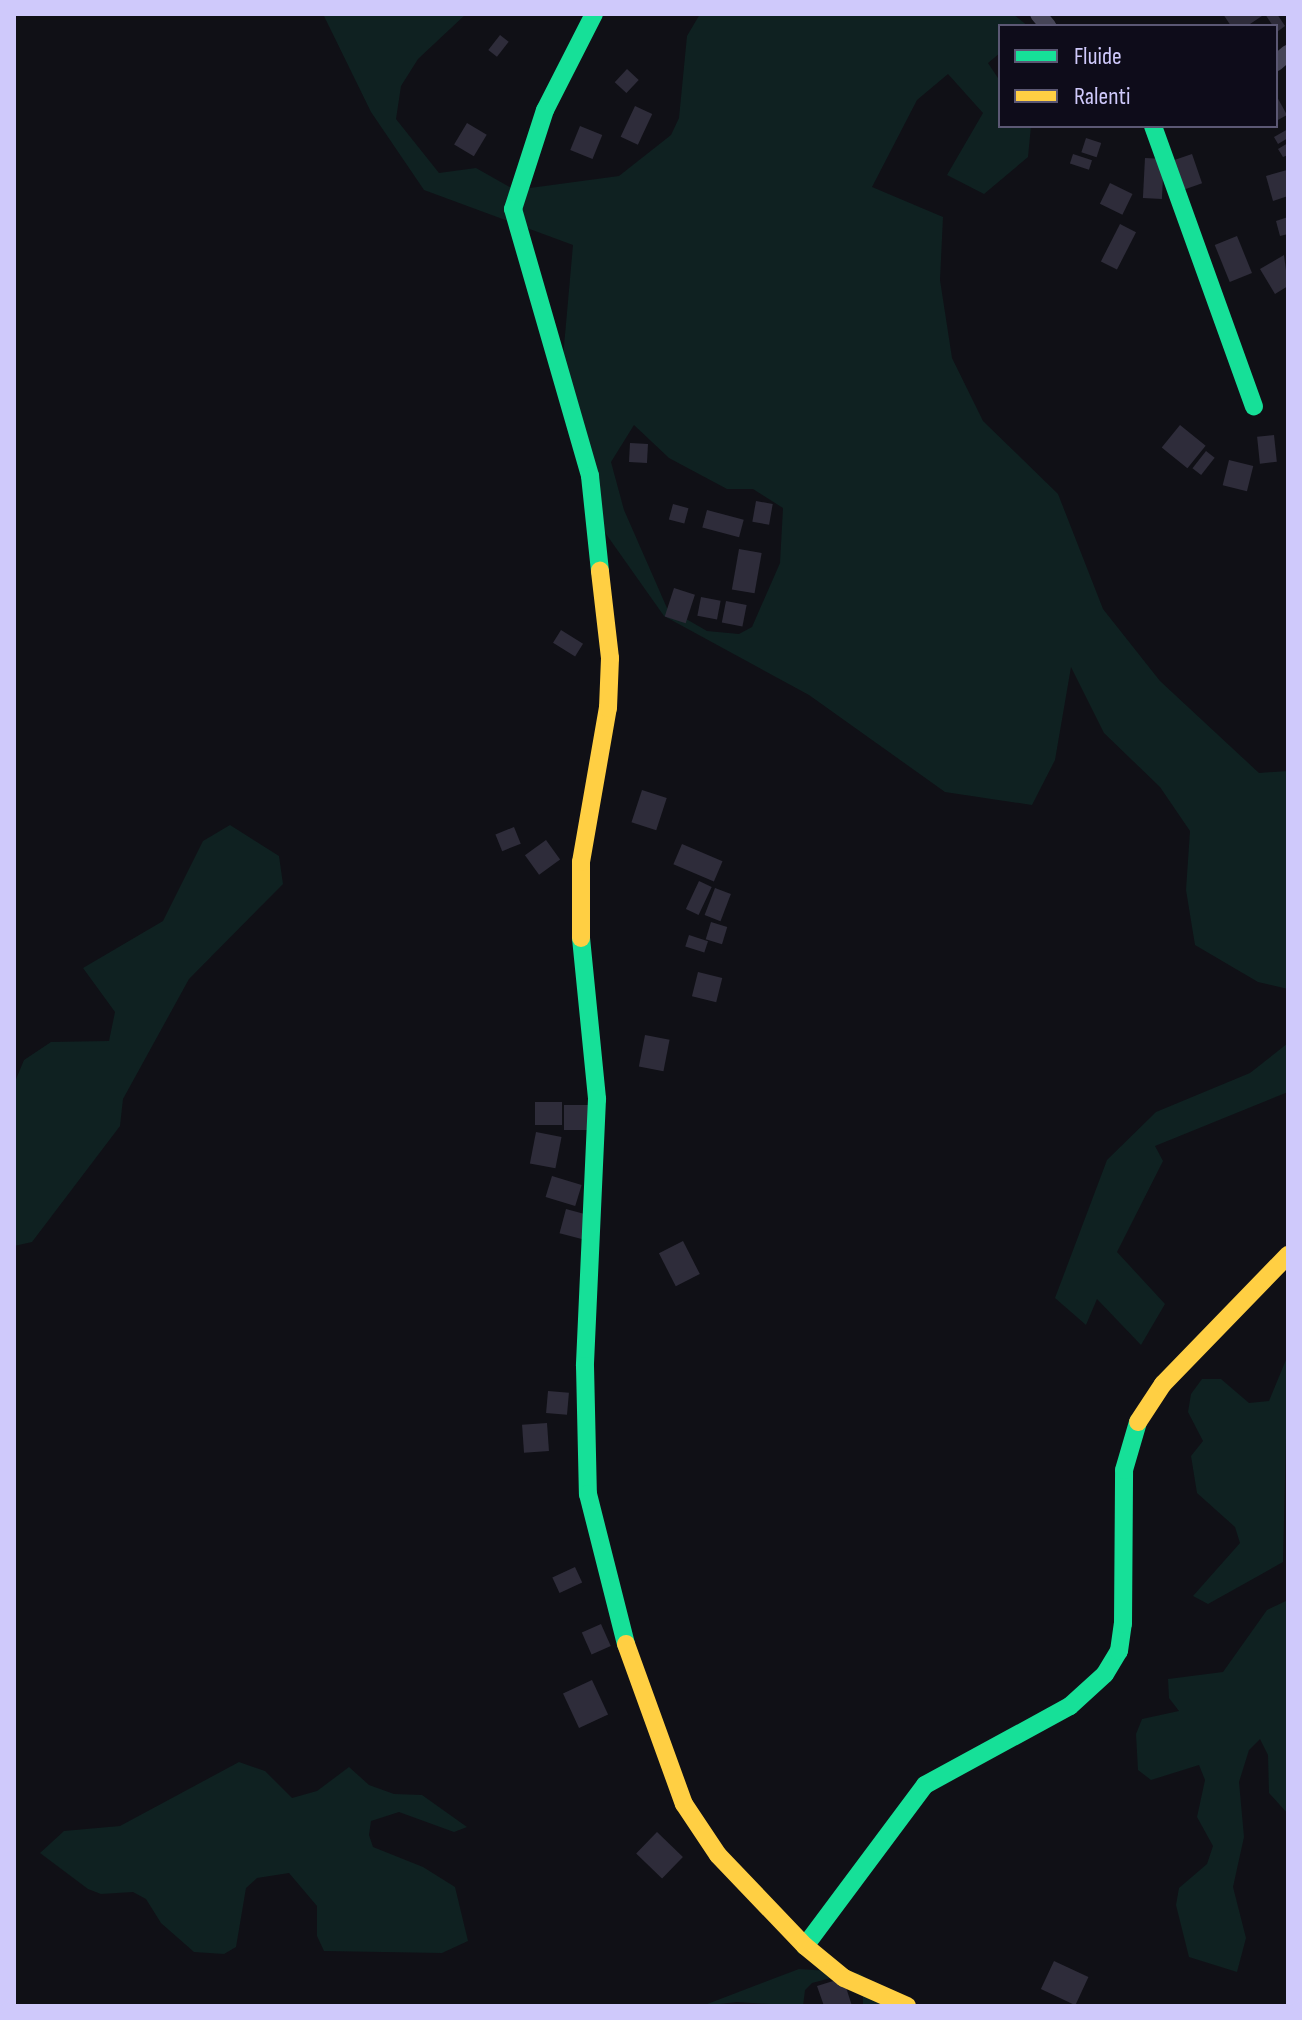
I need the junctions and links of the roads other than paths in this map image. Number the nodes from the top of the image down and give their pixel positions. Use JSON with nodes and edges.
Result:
{"nodes":[{"id":1,"x":594,"y":14,"type":"edge"},
{"id":2,"x":1154,"y":128,"type":"edge"},
{"id":3,"x":1254,"y":406,"type":"dead end"},
{"id":4,"x":1288,"y":1255,"type":"edge"},
{"id":5,"x":805,"y":1946,"type":"junction"},
{"id":6,"x":907,"y":2006,"type":"edge"}],
"edges":[{"from":1,"to":5,"type":"street"},
{"from":2,"to":3,"type":"street"},
{"from":4,"to":5,"type":"street"},
{"from":5,"to":6,"type":"street"}]}
